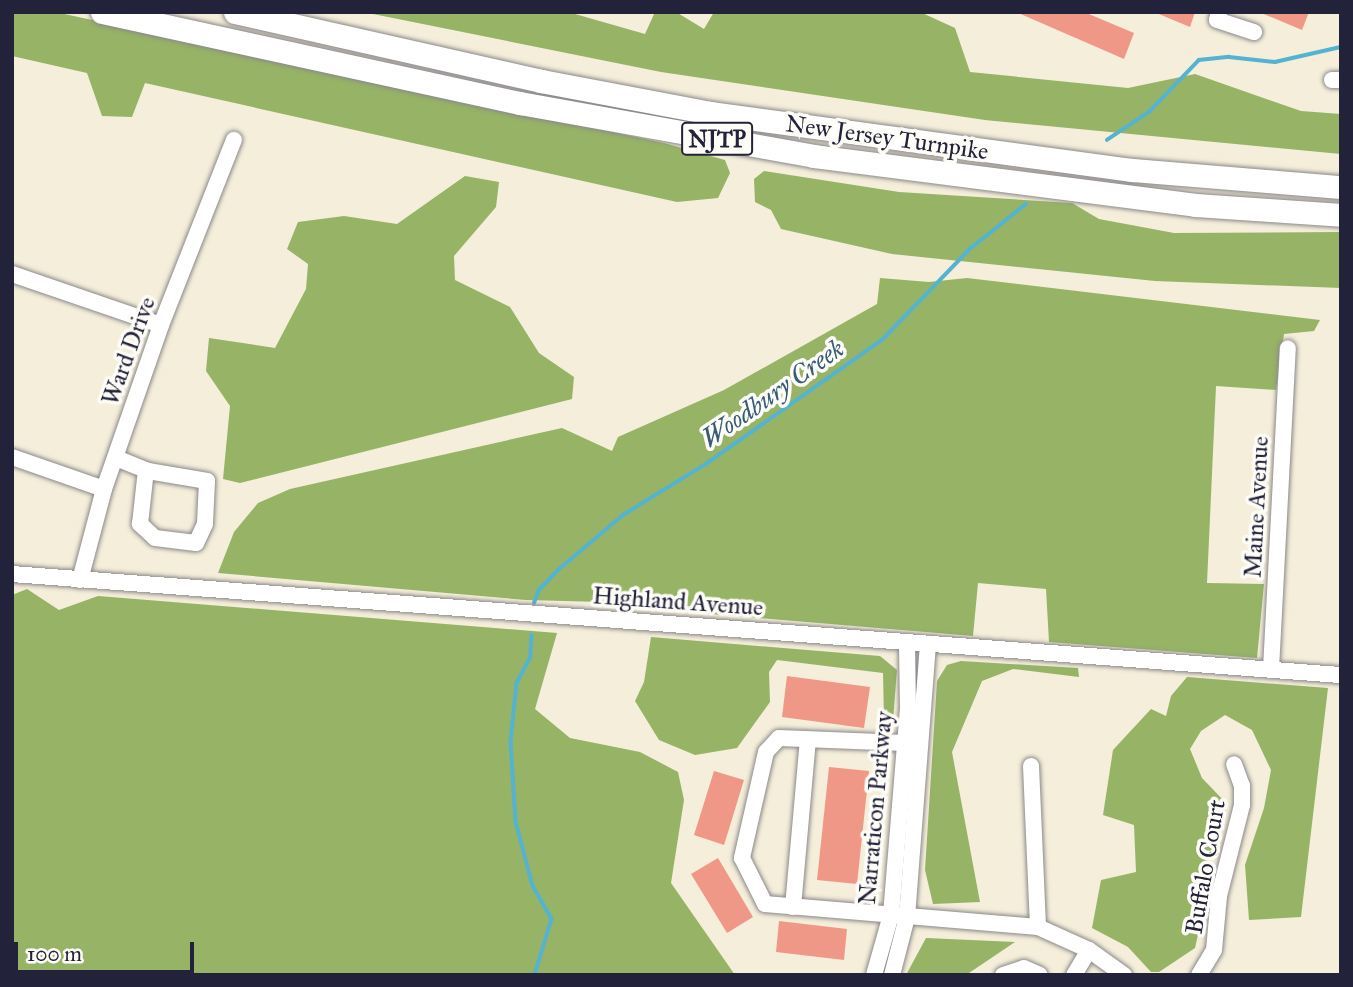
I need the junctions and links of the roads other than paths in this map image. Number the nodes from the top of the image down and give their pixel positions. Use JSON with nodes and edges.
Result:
{"nodes":[{"id":1,"x":102,"y":12,"type":"edge"},
{"id":2,"x":235,"y":12,"type":"edge"},
{"id":3,"x":1219,"y":12,"type":"edge"},
{"id":4,"x":1254,"y":32,"type":"dead end"},
{"id":5,"x":234,"y":141,"type":"dead end"},
{"id":6,"x":1341,"y":187,"type":"edge"},
{"id":7,"x":1341,"y":215,"type":"edge"},
{"id":8,"x":12,"y":274,"type":"edge"},
{"id":9,"x":161,"y":325,"type":"junction"},
{"id":10,"x":1289,"y":348,"type":"dead end"},
{"id":11,"x":12,"y":457,"type":"edge"},
{"id":12,"x":116,"y":458,"type":"junction"},
{"id":13,"x":146,"y":470,"type":"junction"},
{"id":14,"x":104,"y":489,"type":"junction"},
{"id":15,"x":12,"y":574,"type":"edge"},
{"id":16,"x":79,"y":580,"type":"junction"},
{"id":17,"x":908,"y":642,"type":"junction"},
{"id":18,"x":928,"y":643,"type":"junction"},
{"id":19,"x":1270,"y":668,"type":"junction"},
{"id":20,"x":1341,"y":675,"type":"edge"},
{"id":21,"x":808,"y":740,"type":"junction"},
{"id":22,"x":905,"y":743,"type":"junction"},
{"id":23,"x":1234,"y":764,"type":"dead end"},
{"id":24,"x":1031,"y":766,"type":"dead end"},
{"id":25,"x":793,"y":907,"type":"junction"},
{"id":26,"x":899,"y":916,"type":"junction"},
{"id":27,"x":1038,"y":927,"type":"junction"},
{"id":28,"x":1089,"y":950,"type":"junction"},
{"id":29,"x":874,"y":975,"type":"edge"},
{"id":30,"x":892,"y":975,"type":"edge"},
{"id":31,"x":1003,"y":975,"type":"edge"},
{"id":32,"x":1040,"y":975,"type":"edge"},
{"id":33,"x":1074,"y":975,"type":"edge"},
{"id":34,"x":1124,"y":975,"type":"edge"},
{"id":35,"x":1199,"y":975,"type":"edge"}],
"edges":[{"from":1,"to":7,"type":"highway","name":"New Jersey Turnpike","number":"NJTP"},
{"from":2,"to":6,"type":"highway","name":"New Jersey Turnpike","number":"NJTP"},
{"from":3,"to":4,"type":"street"},
{"from":5,"to":9,"type":"street","name":"Ward Drive"},
{"from":8,"to":9,"type":"street"},
{"from":9,"to":12,"type":"street","name":"Ward Drive"},
{"from":10,"to":19,"type":"street","name":"Maine Avenue"},
{"from":11,"to":14,"type":"street"},
{"from":12,"to":13,"type":"street"},
{"from":12,"to":14,"type":"street","name":"Ward Drive"},
{"from":13,"to":13,"type":"street"},
{"from":14,"to":16,"type":"street","name":"Ward Drive"},
{"from":15,"to":16,"type":"street","name":"Highland Avenue"},
{"from":16,"to":17,"type":"street","name":"Highland Avenue"},
{"from":17,"to":18,"type":"street","name":"Highland Avenue"},
{"from":17,"to":22,"type":"street","name":"Narraticon Parkway"},
{"from":18,"to":19,"type":"street","name":"Highland Avenue"},
{"from":18,"to":26,"type":"street","name":"Narraticon Parkway"},
{"from":19,"to":20,"type":"street","name":"Highland Avenue"},
{"from":21,"to":22,"type":"street"},
{"from":21,"to":25,"type":"street"},
{"from":21,"to":25,"type":"street"},
{"from":22,"to":26,"type":"street","name":"Narraticon Parkway"},
{"from":23,"to":35,"type":"street","name":"Buffalo Court"},
{"from":24,"to":27,"type":"street"},
{"from":25,"to":26,"type":"street"},
{"from":26,"to":27,"type":"street"},
{"from":26,"to":29,"type":"street","name":"Narraticon Parkway"},
{"from":26,"to":30,"type":"street","name":"Narraticon Parkway"},
{"from":27,"to":28,"type":"street"},
{"from":28,"to":33,"type":"street"},
{"from":28,"to":34,"type":"street"},
{"from":31,"to":32,"type":"street"}]}
